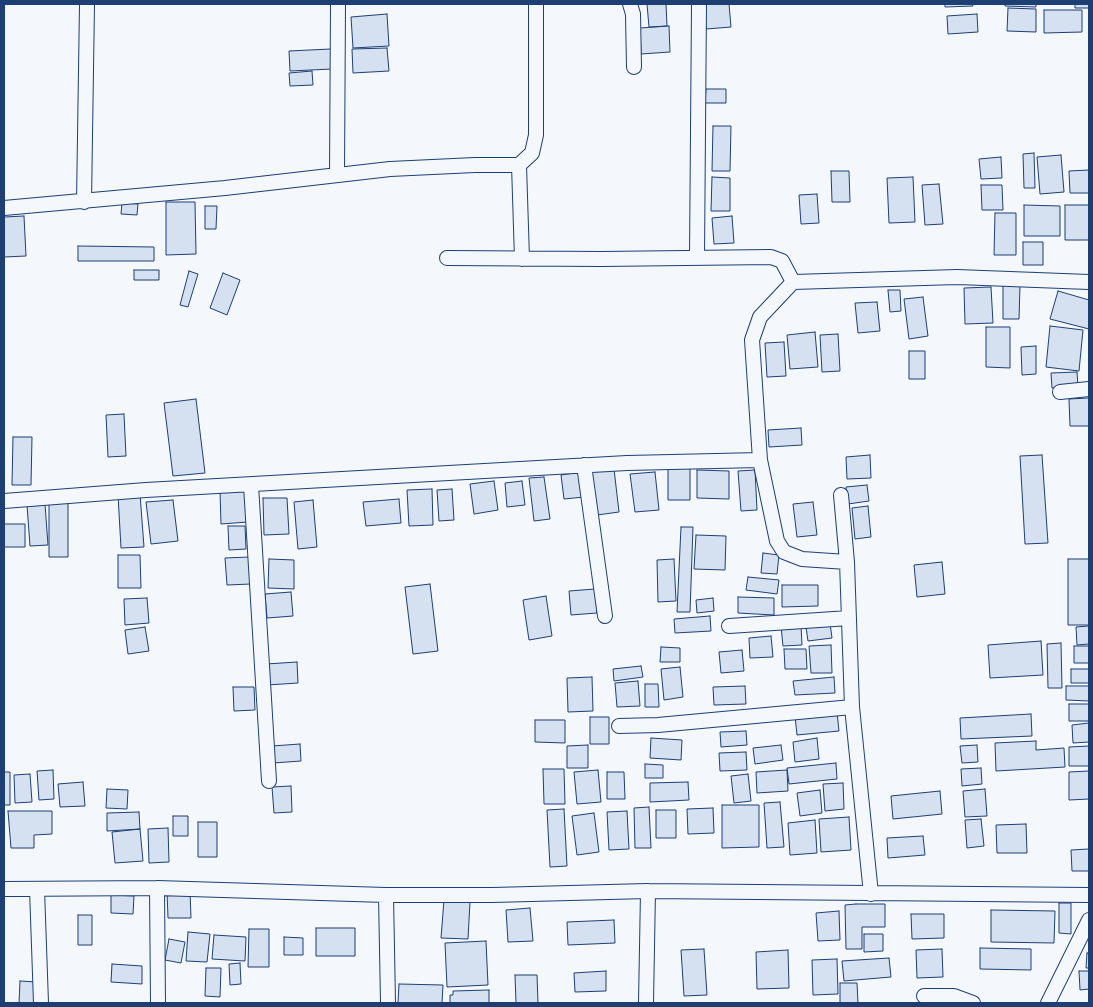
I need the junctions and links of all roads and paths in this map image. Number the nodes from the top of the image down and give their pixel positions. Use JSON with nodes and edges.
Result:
{"nodes":[{"id":1,"x":87,"y":4,"type":"edge"},
{"id":2,"x":338,"y":4,"type":"edge"},
{"id":3,"x":536,"y":4,"type":"edge"},
{"id":4,"x":630,"y":4,"type":"edge"},
{"id":5,"x":699,"y":4,"type":"edge"},
{"id":6,"x":634,"y":67,"type":"dead end"},
{"id":7,"x":519,"y":166,"type":"junction"},
{"id":8,"x":337,"y":173,"type":"junction"},
{"id":9,"x":84,"y":202,"type":"junction"},
{"id":10,"x":4,"y":208,"type":"edge"},
{"id":11,"x":697,"y":257,"type":"junction"},
{"id":12,"x":447,"y":258,"type":"dead end"},
{"id":13,"x":522,"y":259,"type":"junction"},
{"id":14,"x":793,"y":282,"type":"junction"},
{"id":15,"x":1089,"y":282,"type":"edge"},
{"id":16,"x":1089,"y":390,"type":"edge"},
{"id":17,"x":1060,"y":392,"type":"dead end"},
{"id":18,"x":760,"y":460,"type":"junction"},
{"id":19,"x":584,"y":465,"type":"junction"},
{"id":20,"x":251,"y":485,"type":"junction"},
{"id":21,"x":841,"y":495,"type":"dead end"},
{"id":22,"x":4,"y":501,"type":"edge"},
{"id":23,"x":847,"y":562,"type":"junction"},
{"id":24,"x":605,"y":616,"type":"dead end"},
{"id":25,"x":849,"y":618,"type":"junction"},
{"id":26,"x":730,"y":626,"type":"dead end"},
{"id":27,"x":852,"y":706,"type":"junction"},
{"id":28,"x":619,"y":726,"type":"dead end"},
{"id":29,"x":270,"y":782,"type":"dead end"},
{"id":30,"x":157,"y":888,"type":"junction"},
{"id":31,"x":4,"y":889,"type":"edge"},
{"id":32,"x":37,"y":889,"type":"junction"},
{"id":33,"x":648,"y":891,"type":"junction"},
{"id":34,"x":871,"y":894,"type":"junction"},
{"id":35,"x":386,"y":895,"type":"junction"},
{"id":36,"x":1089,"y":896,"type":"edge"},
{"id":37,"x":1089,"y":920,"type":"edge"},
{"id":38,"x":924,"y":996,"type":"dead end"},
{"id":39,"x":40,"y":1003,"type":"edge"},
{"id":40,"x":158,"y":1003,"type":"edge"},
{"id":41,"x":388,"y":1003,"type":"edge"},
{"id":42,"x":646,"y":1003,"type":"edge"},
{"id":43,"x":973,"y":1003,"type":"edge"},
{"id":44,"x":1048,"y":1003,"type":"edge"}],
"edges":[{"from":1,"to":9,"type":"street"},
{"from":2,"to":8,"type":"street"},
{"from":3,"to":7,"type":"street"},
{"from":4,"to":6,"type":"street"},
{"from":5,"to":11,"type":"street"},
{"from":7,"to":8,"type":"street"},
{"from":7,"to":13,"type":"street"},
{"from":8,"to":9,"type":"street"},
{"from":9,"to":10,"type":"street"},
{"from":11,"to":13,"type":"street"},
{"from":11,"to":14,"type":"street"},
{"from":12,"to":13,"type":"street"},
{"from":14,"to":15,"type":"street"},
{"from":14,"to":18,"type":"street"},
{"from":16,"to":17,"type":"street"},
{"from":18,"to":19,"type":"street"},
{"from":18,"to":23,"type":"street"},
{"from":19,"to":20,"type":"street"},
{"from":19,"to":24,"type":"street"},
{"from":20,"to":22,"type":"street"},
{"from":20,"to":29,"type":"street"},
{"from":21,"to":23,"type":"street"},
{"from":23,"to":25,"type":"street"},
{"from":25,"to":26,"type":"street"},
{"from":25,"to":27,"type":"street"},
{"from":27,"to":28,"type":"street"},
{"from":27,"to":34,"type":"street"},
{"from":30,"to":32,"type":"street"},
{"from":30,"to":35,"type":"street"},
{"from":30,"to":40,"type":"street"},
{"from":31,"to":32,"type":"street"},
{"from":32,"to":39,"type":"street"},
{"from":33,"to":34,"type":"street"},
{"from":33,"to":35,"type":"street"},
{"from":33,"to":42,"type":"street"},
{"from":34,"to":36,"type":"street"},
{"from":35,"to":41,"type":"street"},
{"from":37,"to":44,"type":"street"},
{"from":38,"to":43,"type":"street"}]}
